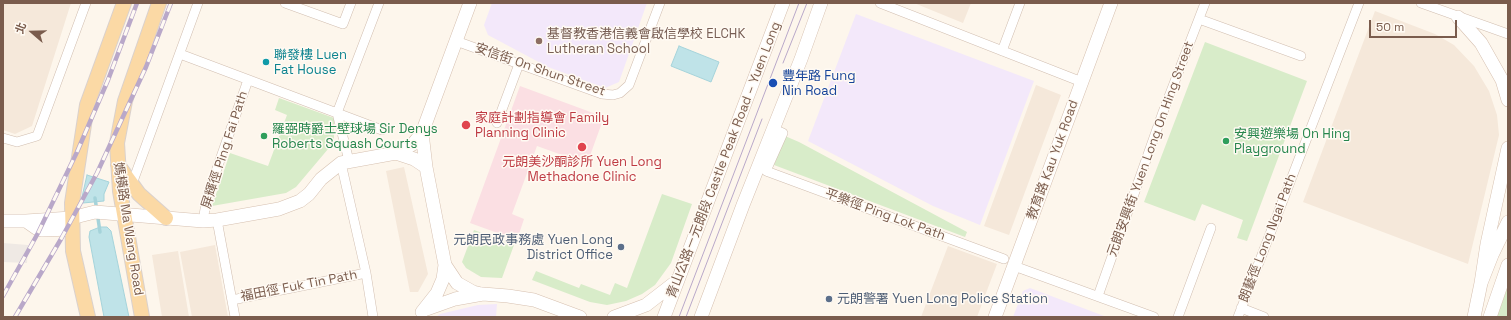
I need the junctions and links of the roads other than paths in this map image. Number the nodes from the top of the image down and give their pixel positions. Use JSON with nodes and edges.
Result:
{"nodes":[{"id":1,"x":86,"y":3,"type":"edge"},
{"id":2,"x":124,"y":3,"type":"edge"},
{"id":3,"x":159,"y":3,"type":"edge"},
{"id":4,"x":198,"y":3,"type":"edge"},
{"id":5,"x":285,"y":3,"type":"edge"},
{"id":6,"x":351,"y":3,"type":"edge"},
{"id":7,"x":379,"y":3,"type":"edge"},
{"id":8,"x":470,"y":3,"type":"edge"},
{"id":9,"x":660,"y":3,"type":"edge"},
{"id":10,"x":784,"y":3,"type":"edge"},
{"id":11,"x":880,"y":3,"type":"edge"},
{"id":12,"x":1020,"y":3,"type":"edge"},
{"id":13,"x":1111,"y":3,"type":"edge"},
{"id":14,"x":1205,"y":3,"type":"edge"},
{"id":15,"x":1359,"y":3,"type":"edge"},
{"id":16,"x":1421,"y":3,"type":"edge"},
{"id":17,"x":822,"y":4,"type":"edge"},
{"id":18,"x":1458,"y":17,"type":"junction"},
{"id":19,"x":1199,"y":19,"type":"junction"},
{"id":20,"x":1508,"y":34,"type":"edge"},
{"id":21,"x":456,"y":41,"type":"junction"},
{"id":22,"x":1002,"y":51,"type":"junction"},
{"id":23,"x":180,"y":54,"type":"junction"},
{"id":24,"x":1301,"y":56,"type":"dead end"},
{"id":25,"x":519,"y":64,"type":"junction"},
{"id":26,"x":248,"y":80,"type":"junction"},
{"id":27,"x":1082,"y":82,"type":"junction"},
{"id":28,"x":1508,"y":100,"type":"edge"},
{"id":29,"x":337,"y":113,"type":"junction"},
{"id":30,"x":497,"y":123,"type":"dead end"},
{"id":31,"x":382,"y":130,"type":"dead end"},
{"id":32,"x":779,"y":131,"type":"junction"},
{"id":33,"x":422,"y":133,"type":"junction"},
{"id":34,"x":3,"y":138,"type":"edge"},
{"id":35,"x":1508,"y":148,"type":"edge"},
{"id":36,"x":396,"y":153,"type":"junction"},
{"id":37,"x":345,"y":162,"type":"junction"},
{"id":38,"x":117,"y":163,"type":"junction"},
{"id":39,"x":426,"y":167,"type":"junction"},
{"id":40,"x":132,"y":184,"type":"junction"},
{"id":41,"x":118,"y":213,"type":"junction"},
{"id":42,"x":166,"y":218,"type":"junction"},
{"id":43,"x":75,"y":220,"type":"junction"},
{"id":44,"x":217,"y":220,"type":"junction"},
{"id":45,"x":3,"y":221,"type":"edge"},
{"id":46,"x":203,"y":221,"type":"junction"},
{"id":47,"x":1508,"y":222,"type":"edge"},
{"id":48,"x":1211,"y":228,"type":"dead end"},
{"id":49,"x":1009,"y":262,"type":"junction"},
{"id":50,"x":445,"y":265,"type":"junction"},
{"id":51,"x":1508,"y":265,"type":"edge"},
{"id":52,"x":366,"y":273,"type":"junction"},
{"id":53,"x":678,"y":281,"type":"junction"},
{"id":54,"x":1481,"y":283,"type":"junction"},
{"id":55,"x":483,"y":294,"type":"junction"},
{"id":56,"x":709,"y":295,"type":"junction"},
{"id":57,"x":1098,"y":296,"type":"junction"},
{"id":58,"x":232,"y":300,"type":"junction"},
{"id":59,"x":1240,"y":313,"type":"edge"},
{"id":60,"x":419,"y":314,"type":"edge"},
{"id":61,"x":88,"y":317,"type":"edge"},
{"id":62,"x":142,"y":317,"type":"edge"},
{"id":63,"x":235,"y":317,"type":"edge"},
{"id":64,"x":373,"y":317,"type":"edge"},
{"id":65,"x":580,"y":317,"type":"edge"},
{"id":66,"x":614,"y":317,"type":"edge"},
{"id":67,"x":664,"y":317,"type":"edge"},
{"id":68,"x":701,"y":317,"type":"edge"},
{"id":69,"x":707,"y":317,"type":"edge"},
{"id":70,"x":995,"y":317,"type":"edge"},
{"id":71,"x":1154,"y":317,"type":"edge"},
{"id":72,"x":1178,"y":317,"type":"edge"},
{"id":73,"x":1264,"y":317,"type":"edge"},
{"id":74,"x":1474,"y":317,"type":"edge"},
{"id":75,"x":1490,"y":317,"type":"edge"}],
"edges":[{"from":1,"to":34,"type":"street"},
{"from":2,"to":43,"type":"main road"},
{"from":3,"to":38,"type":"main road","name":"媽橫路 Ma Wang Road"},
{"from":4,"to":23,"type":"street"},
{"from":5,"to":6,"type":"street"},
{"from":7,"to":29,"type":"street"},
{"from":8,"to":21,"type":"main road"},
{"from":9,"to":25,"type":"street","name":"安信街 On Shun Street"},
{"from":10,"to":53,"type":"main road","name":"青山公路－元朗段 Castle Peak Road – Yuen Long"},
{"from":11,"to":22,"type":"street"},
{"from":12,"to":22,"type":"street"},
{"from":13,"to":27,"type":"main road","name":"教育路 Kau Yuk Road"},
{"from":14,"to":19,"type":"street","name":"元朗安興街 Yuen Long On Hing Street"},
{"from":15,"to":59,"type":"street","name":"朗藝徑 Long Ngai Path"},
{"from":16,"to":18,"type":"street"},
{"from":17,"to":32,"type":"main road"},
{"from":18,"to":20,"type":"street"},
{"from":18,"to":28,"type":"main road"},
{"from":19,"to":24,"type":"street"},
{"from":19,"to":57,"type":"street","name":"元朗安興街 Yuen Long On Hing Street"},
{"from":21,"to":25,"type":"street","name":"安信街 On Shun Street"},
{"from":21,"to":33,"type":"main road"},
{"from":22,"to":27,"type":"street"},
{"from":23,"to":26,"type":"street"},
{"from":23,"to":40,"type":"street"},
{"from":25,"to":30,"type":"street"},
{"from":26,"to":29,"type":"street"},
{"from":26,"to":46,"type":"street","name":"屏輝徑 Ping Fai Path"},
{"from":27,"to":49,"type":"main road","name":"教育路 Kau Yuk Road"},
{"from":29,"to":31,"type":"street"},
{"from":29,"to":37,"type":"street"},
{"from":32,"to":49,"type":"street","name":"平樂徑 Ping Lok Path"},
{"from":32,"to":56,"type":"main road"},
{"from":33,"to":36,"type":"main road"},
{"from":33,"to":39,"type":"main road"},
{"from":35,"to":54,"type":"main road"},
{"from":36,"to":37,"type":"main road"},
{"from":36,"to":39,"type":"main road"},
{"from":37,"to":44,"type":"main road"},
{"from":37,"to":52,"type":"street"},
{"from":38,"to":40,"type":"main road"},
{"from":38,"to":41,"type":"main road","name":"媽橫路 Ma Wang Road"},
{"from":39,"to":50,"type":"main road"},
{"from":40,"to":42,"type":"main road"},
{"from":41,"to":42,"type":"main road"},
{"from":41,"to":43,"type":"main road"},
{"from":41,"to":62,"type":"main road","name":"媽橫路 Ma Wang Road"},
{"from":42,"to":46,"type":"main road"},
{"from":43,"to":45,"type":"main road"},
{"from":43,"to":61,"type":"main road"},
{"from":44,"to":46,"type":"main road"},
{"from":44,"to":58,"type":"street"},
{"from":47,"to":54,"type":"main road"},
{"from":48,"to":72,"type":"street"},
{"from":49,"to":57,"type":"street","name":"平樂徑 Ping Lok Path"},
{"from":49,"to":70,"type":"main road","name":"教育路 Kau Yuk Road"},
{"from":50,"to":55,"type":"main road"},
{"from":50,"to":60,"type":"main road"},
{"from":51,"to":75,"type":"main road"},
{"from":52,"to":58,"type":"street","name":"福田徑 Fuk Tin Path"},
{"from":52,"to":64,"type":"street"},
{"from":53,"to":66,"type":"main road"},
{"from":53,"to":67,"type":"main road","name":"青山公路－元朗段 Castle Peak Road – Yuen Long"},
{"from":54,"to":74,"type":"main road"},
{"from":55,"to":60,"type":"main road"},
{"from":55,"to":65,"type":"main road"},
{"from":56,"to":68,"type":"main road"},
{"from":56,"to":69,"type":"main road"},
{"from":57,"to":71,"type":"street","name":"平樂徑 Ping Lok Path"},
{"from":58,"to":63,"type":"street"},
{"from":59,"to":73,"type":"street"}]}
